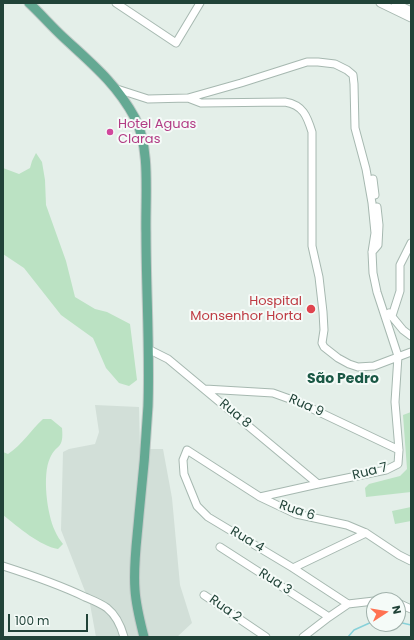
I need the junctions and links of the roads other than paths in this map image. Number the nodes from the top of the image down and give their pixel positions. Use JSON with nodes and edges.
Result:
{"nodes":[{"id":1,"x":30,"y":3,"type":"edge"},
{"id":2,"x":116,"y":3,"type":"edge"},
{"id":3,"x":200,"y":3,"type":"edge"},
{"id":4,"x":380,"y":3,"type":"edge"},
{"id":5,"x":395,"y":3,"type":"edge"},
{"id":6,"x":407,"y":11,"type":"edge"},
{"id":7,"x":411,"y":18,"type":"edge"},
{"id":8,"x":117,"y":89,"type":"junction"},
{"id":9,"x":188,"y":98,"type":"junction"},
{"id":10,"x":373,"y":179,"type":"dead end"},
{"id":11,"x":411,"y":243,"type":"edge"},
{"id":12,"x":372,"y":252,"type":"junction"},
{"id":13,"x":382,"y":306,"type":"junction"},
{"id":14,"x":392,"y":316,"type":"junction"},
{"id":15,"x":411,"y":336,"type":"edge"},
{"id":16,"x":148,"y":349,"type":"junction"},
{"id":17,"x":411,"y":352,"type":"edge"},
{"id":18,"x":398,"y":356,"type":"junction"},
{"id":19,"x":205,"y":389,"type":"junction"},
{"id":20,"x":187,"y":450,"type":"joint"},
{"id":21,"x":399,"y":450,"type":"junction"},
{"id":22,"x":318,"y":484,"type":"junction"},
{"id":23,"x":260,"y":497,"type":"junction"},
{"id":24,"x":366,"y":533,"type":"junction"},
{"id":25,"x":220,"y":547,"type":"dead end"},
{"id":26,"x":411,"y":561,"type":"edge"},
{"id":27,"x":3,"y":566,"type":"edge"},
{"id":28,"x":293,"y":568,"type":"junction"},
{"id":29,"x":204,"y":595,"type":"dead end"},
{"id":30,"x":366,"y":602,"type":"edge"},
{"id":31,"x":348,"y":604,"type":"junction"},
{"id":32,"x":329,"y":617,"type":"junction"},
{"id":33,"x":124,"y":637,"type":"edge"},
{"id":34,"x":144,"y":637,"type":"edge"},
{"id":35,"x":266,"y":637,"type":"edge"},
{"id":36,"x":303,"y":637,"type":"edge"}],
"edges":[{"from":1,"to":8,"type":"main road"},
{"from":2,"to":3,"type":"street"},
{"from":4,"to":6,"type":"street"},
{"from":5,"to":6,"type":"street"},
{"from":6,"to":7,"type":"street"},
{"from":8,"to":9,"type":"street"},
{"from":8,"to":16,"type":"main road"},
{"from":9,"to":12,"type":"street"},
{"from":9,"to":18,"type":"street"},
{"from":10,"to":12,"type":"street"},
{"from":11,"to":14,"type":"street"},
{"from":12,"to":13,"type":"street"},
{"from":13,"to":14,"type":"street"},
{"from":13,"to":18,"type":"street"},
{"from":14,"to":15,"type":"street"},
{"from":16,"to":19,"type":"street","name":"Rua 8"},
{"from":16,"to":34,"type":"main road"},
{"from":17,"to":18,"type":"street"},
{"from":18,"to":21,"type":"street","name":"Rua 7"},
{"from":19,"to":21,"type":"street","name":"Rua 9"},
{"from":19,"to":22,"type":"street","name":"Rua 8"},
{"from":20,"to":23,"type":"street","name":"Rua 6"},
{"from":20,"to":28,"type":"street","name":"Rua 4"},
{"from":21,"to":22,"type":"street","name":"Rua 7"},
{"from":22,"to":23,"type":"street","name":"Rua 7"},
{"from":23,"to":24,"type":"street","name":"Rua 6"},
{"from":24,"to":26,"type":"street","name":"Rua 6"},
{"from":24,"to":28,"type":"street"},
{"from":25,"to":32,"type":"street","name":"Rua 3"},
{"from":27,"to":33,"type":"street"},
{"from":28,"to":31,"type":"street","name":"Rua 4"},
{"from":29,"to":35,"type":"street","name":"Rua 2"},
{"from":30,"to":31,"type":"street"},
{"from":31,"to":32,"type":"street"},
{"from":32,"to":36,"type":"street"}]}
